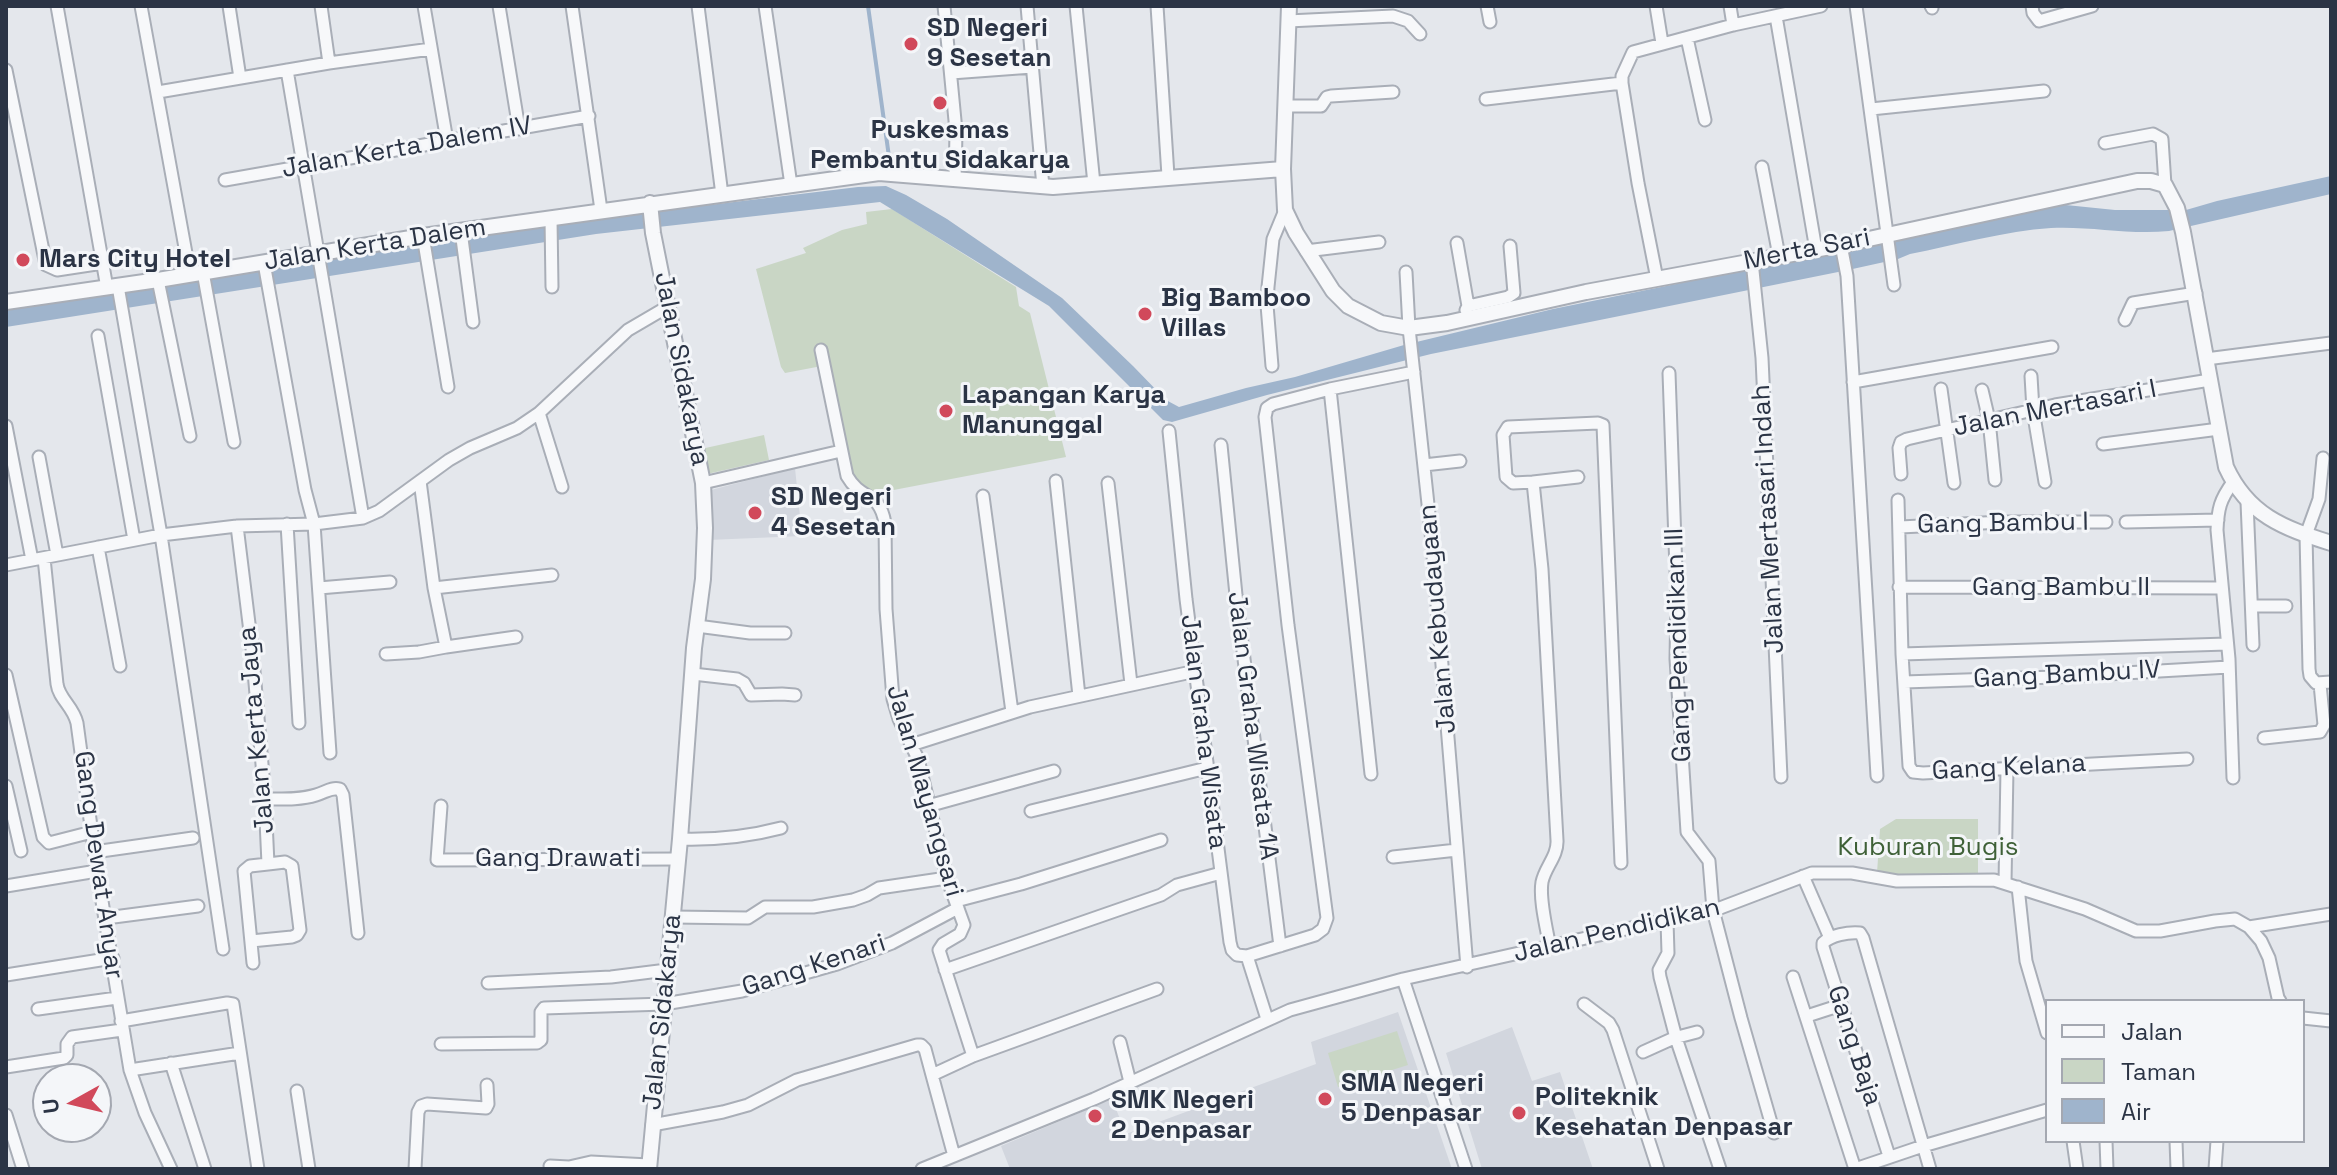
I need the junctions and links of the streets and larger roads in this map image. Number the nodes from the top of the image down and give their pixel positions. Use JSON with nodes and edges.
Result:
{"nodes":[{"id":1,"x":57,"y":6,"type":"edge"},
{"id":2,"x":141,"y":6,"type":"edge"},
{"id":3,"x":229,"y":6,"type":"edge"},
{"id":4,"x":321,"y":6,"type":"edge"},
{"id":5,"x":424,"y":6,"type":"edge"},
{"id":6,"x":499,"y":6,"type":"edge"},
{"id":7,"x":572,"y":6,"type":"edge"},
{"id":8,"x":698,"y":6,"type":"edge"},
{"id":9,"x":765,"y":6,"type":"edge"},
{"id":10,"x":944,"y":6,"type":"edge"},
{"id":11,"x":1027,"y":6,"type":"edge"},
{"id":12,"x":1076,"y":6,"type":"edge"},
{"id":13,"x":1157,"y":6,"type":"edge"},
{"id":14,"x":1487,"y":6,"type":"edge"},
{"id":15,"x":1656,"y":6,"type":"edge"},
{"id":16,"x":1730,"y":6,"type":"edge"},
{"id":17,"x":1821,"y":6,"type":"edge"},
{"id":18,"x":1856,"y":6,"type":"edge"},
{"id":19,"x":2032,"y":6,"type":"edge"},
{"id":20,"x":2092,"y":6,"type":"edge"},
{"id":21,"x":1787,"y":10,"type":"edge"},
{"id":22,"x":1288,"y":14,"type":"edge"},
{"id":23,"x":1490,"y":22,"type":"dead end"},
{"id":24,"x":1777,"y":22,"type":"dead end"},
{"id":25,"x":1733,"y":25,"type":"junction"},
{"id":26,"x":1420,"y":34,"type":"dead end"},
{"id":27,"x":1687,"y":38,"type":"junction"},
{"id":28,"x":1662,"y":43,"type":"junction"},
{"id":29,"x":431,"y":49,"type":"junction"},
{"id":30,"x":329,"y":63,"type":"junction"},
{"id":31,"x":1032,"y":67,"type":"junction"},
{"id":32,"x":6,"y":70,"type":"edge"},
{"id":33,"x":287,"y":70,"type":"junction"},
{"id":34,"x":951,"y":73,"type":"junction"},
{"id":35,"x":240,"y":78,"type":"junction"},
{"id":36,"x":1622,"y":83,"type":"junction"},
{"id":37,"x":2044,"y":91,"type":"dead end"},
{"id":38,"x":158,"y":92,"type":"junction"},
{"id":39,"x":1393,"y":92,"type":"dead end"},
{"id":40,"x":1486,"y":99,"type":"dead end"},
{"id":41,"x":1286,"y":106,"type":"junction"},
{"id":42,"x":1871,"y":109,"type":"junction"},
{"id":43,"x":589,"y":116,"type":"junction"},
{"id":44,"x":1705,"y":120,"type":"dead end"},
{"id":45,"x":519,"y":129,"type":"junction"},
{"id":46,"x":447,"y":141,"type":"junction"},
{"id":47,"x":2105,"y":143,"type":"dead end"},
{"id":48,"x":1762,"y":167,"type":"dead end"},
{"id":49,"x":304,"y":169,"type":"junction"},
{"id":50,"x":1283,"y":169,"type":"junction"},
{"id":51,"x":1168,"y":176,"type":"junction"},
{"id":52,"x":225,"y":180,"type":"dead end"},
{"id":53,"x":955,"y":180,"type":"junction"},
{"id":54,"x":1094,"y":184,"type":"junction"},
{"id":55,"x":791,"y":185,"type":"junction"},
{"id":56,"x":2165,"y":185,"type":"junction"},
{"id":57,"x":1043,"y":187,"type":"junction"},
{"id":58,"x":722,"y":195,"type":"junction"},
{"id":59,"x":650,"y":207,"type":"junction"},
{"id":60,"x":601,"y":210,"type":"junction"},
{"id":61,"x":1285,"y":210,"type":"junction"},
{"id":62,"x":551,"y":221,"type":"junction"},
{"id":63,"x":461,"y":233,"type":"junction"},
{"id":64,"x":1887,"y":236,"type":"junction"},
{"id":65,"x":423,"y":240,"type":"junction"},
{"id":66,"x":1379,"y":242,"type":"dead end"},
{"id":67,"x":1457,"y":243,"type":"dead end"},
{"id":68,"x":1510,"y":246,"type":"dead end"},
{"id":69,"x":1841,"y":247,"type":"junction"},
{"id":70,"x":1816,"y":250,"type":"junction"},
{"id":71,"x":1306,"y":251,"type":"junction"},
{"id":72,"x":319,"y":256,"type":"junction"},
{"id":73,"x":1779,"y":256,"type":"junction"},
{"id":74,"x":103,"y":263,"type":"junction"},
{"id":75,"x":1752,"y":264,"type":"junction"},
{"id":76,"x":265,"y":265,"type":"junction"},
{"id":77,"x":1406,"y":272,"type":"dead end"},
{"id":78,"x":199,"y":275,"type":"junction"},
{"id":79,"x":1657,"y":279,"type":"junction"},
{"id":80,"x":159,"y":282,"type":"junction"},
{"id":81,"x":1894,"y":285,"type":"dead end"},
{"id":82,"x":552,"y":287,"type":"dead end"},
{"id":83,"x":114,"y":288,"type":"junction"},
{"id":84,"x":2196,"y":293,"type":"junction"},
{"id":85,"x":6,"y":302,"type":"edge"},
{"id":86,"x":669,"y":306,"type":"junction"},
{"id":87,"x":1466,"y":312,"type":"junction"},
{"id":88,"x":2125,"y":320,"type":"dead end"},
{"id":89,"x":473,"y":322,"type":"dead end"},
{"id":90,"x":1410,"y":334,"type":"junction"},
{"id":91,"x":98,"y":336,"type":"dead end"},
{"id":92,"x":2331,"y":343,"type":"edge"},
{"id":93,"x":2052,"y":347,"type":"dead end"},
{"id":94,"x":821,"y":350,"type":"dead end"},
{"id":95,"x":2206,"y":359,"type":"junction"},
{"id":96,"x":1272,"y":366,"type":"dead end"},
{"id":97,"x":1414,"y":368,"type":"junction"},
{"id":98,"x":1669,"y":373,"type":"dead end"},
{"id":99,"x":2031,"y":376,"type":"dead end"},
{"id":100,"x":2210,"y":380,"type":"junction"},
{"id":101,"x":1853,"y":382,"type":"junction"},
{"id":102,"x":448,"y":387,"type":"dead end"},
{"id":103,"x":1330,"y":389,"type":"junction"},
{"id":104,"x":1941,"y":389,"type":"dead end"},
{"id":105,"x":1982,"y":390,"type":"dead end"},
{"id":106,"x":2033,"y":410,"type":"junction"},
{"id":107,"x":539,"y":413,"type":"junction"},
{"id":108,"x":1989,"y":420,"type":"junction"},
{"id":109,"x":6,"y":426,"type":"edge"},
{"id":110,"x":2219,"y":429,"type":"junction"},
{"id":111,"x":1946,"y":430,"type":"junction"},
{"id":112,"x":1169,"y":431,"type":"dead end"},
{"id":113,"x":190,"y":436,"type":"dead end"},
{"id":114,"x":234,"y":442,"type":"dead end"},
{"id":115,"x":2103,"y":444,"type":"dead end"},
{"id":116,"x":1221,"y":445,"type":"dead end"},
{"id":117,"x":841,"y":451,"type":"junction"},
{"id":118,"x":39,"y":457,"type":"dead end"},
{"id":119,"x":2323,"y":458,"type":"dead end"},
{"id":120,"x":1460,"y":461,"type":"dead end"},
{"id":121,"x":1424,"y":465,"type":"junction"},
{"id":122,"x":1901,"y":474,"type":"dead end"},
{"id":123,"x":1578,"y":477,"type":"dead end"},
{"id":124,"x":1995,"y":480,"type":"dead end"},
{"id":125,"x":420,"y":481,"type":"junction"},
{"id":126,"x":1056,"y":481,"type":"dead end"},
{"id":127,"x":1533,"y":482,"type":"junction"},
{"id":128,"x":2045,"y":482,"type":"dead end"},
{"id":129,"x":2233,"y":482,"type":"junction"},
{"id":130,"x":703,"y":483,"type":"junction"},
{"id":131,"x":1108,"y":483,"type":"dead end"},
{"id":132,"x":1954,"y":483,"type":"dead end"},
{"id":133,"x":562,"y":487,"type":"dead end"},
{"id":134,"x":983,"y":496,"type":"dead end"},
{"id":135,"x":1898,"y":500,"type":"dead end"},
{"id":136,"x":2247,"y":502,"type":"junction"},
{"id":137,"x":363,"y":518,"type":"junction"},
{"id":138,"x":2218,"y":520,"type":"junction"},
{"id":139,"x":2106,"y":522,"type":"dead end"},
{"id":140,"x":2126,"y":522,"type":"dead end"},
{"id":141,"x":287,"y":524,"type":"junction"},
{"id":142,"x":314,"y":524,"type":"junction"},
{"id":143,"x":237,"y":526,"type":"junction"},
{"id":144,"x":1900,"y":527,"type":"junction"},
{"id":145,"x":161,"y":535,"type":"junction"},
{"id":146,"x":2306,"y":535,"type":"junction"},
{"id":147,"x":134,"y":540,"type":"junction"},
{"id":148,"x":2331,"y":543,"type":"edge"},
{"id":149,"x":98,"y":547,"type":"junction"},
{"id":150,"x":57,"y":555,"type":"junction"},
{"id":151,"x":38,"y":559,"type":"junction"},
{"id":152,"x":6,"y":565,"type":"edge"},
{"id":153,"x":552,"y":575,"type":"dead end"},
{"id":154,"x":390,"y":582,"type":"dead end"},
{"id":155,"x":1899,"y":587,"type":"junction"},
{"id":156,"x":319,"y":588,"type":"junction"},
{"id":157,"x":434,"y":588,"type":"junction"},
{"id":158,"x":2222,"y":588,"type":"junction"},
{"id":159,"x":2252,"y":606,"type":"junction"},
{"id":160,"x":2286,"y":606,"type":"dead end"},
{"id":161,"x":697,"y":626,"type":"junction"},
{"id":162,"x":785,"y":633,"type":"dead end"},
{"id":163,"x":516,"y":637,"type":"dead end"},
{"id":164,"x":2227,"y":644,"type":"junction"},
{"id":165,"x":2253,"y":645,"type":"dead end"},
{"id":166,"x":446,"y":647,"type":"junction"},
{"id":167,"x":386,"y":654,"type":"dead end"},
{"id":168,"x":1902,"y":654,"type":"junction"},
{"id":169,"x":120,"y":666,"type":"dead end"},
{"id":170,"x":2229,"y":667,"type":"junction"},
{"id":171,"x":1196,"y":671,"type":"junction"},
{"id":172,"x":693,"y":674,"type":"junction"},
{"id":173,"x":6,"y":675,"type":"edge"},
{"id":174,"x":1904,"y":682,"type":"junction"},
{"id":175,"x":2325,"y":683,"type":"edge"},
{"id":176,"x":1131,"y":684,"type":"junction"},
{"id":177,"x":795,"y":695,"type":"dead end"},
{"id":178,"x":1079,"y":696,"type":"junction"},
{"id":179,"x":1012,"y":712,"type":"junction"},
{"id":180,"x":299,"y":723,"type":"dead end"},
{"id":181,"x":2264,"y":738,"type":"dead end"},
{"id":182,"x":911,"y":745,"type":"junction"},
{"id":183,"x":330,"y":753,"type":"dead end"},
{"id":184,"x":2187,"y":759,"type":"dead end"},
{"id":185,"x":1207,"y":768,"type":"junction"},
{"id":186,"x":2007,"y":769,"type":"junction"},
{"id":187,"x":1054,"y":771,"type":"dead end"},
{"id":188,"x":1371,"y":774,"type":"dead end"},
{"id":189,"x":1877,"y":776,"type":"dead end"},
{"id":190,"x":1781,"y":777,"type":"dead end"},
{"id":191,"x":2233,"y":778,"type":"dead end"},
{"id":192,"x":6,"y":787,"type":"edge"},
{"id":193,"x":265,"y":799,"type":"junction"},
{"id":194,"x":441,"y":806,"type":"dead end"},
{"id":195,"x":928,"y":806,"type":"junction"},
{"id":196,"x":1031,"y":811,"type":"dead end"},
{"id":197,"x":781,"y":828,"type":"dead end"},
{"id":198,"x":92,"y":832,"type":"junction"},
{"id":199,"x":193,"y":838,"type":"dead end"},
{"id":200,"x":680,"y":839,"type":"junction"},
{"id":201,"x":1161,"y":840,"type":"dead end"},
{"id":202,"x":1457,"y":850,"type":"junction"},
{"id":203,"x":21,"y":851,"type":"dead end"},
{"id":204,"x":94,"y":852,"type":"junction"},
{"id":205,"x":1393,"y":857,"type":"dead end"},
{"id":206,"x":678,"y":859,"type":"junction"},
{"id":207,"x":1621,"y":863,"type":"dead end"},
{"id":208,"x":268,"y":864,"type":"junction"},
{"id":209,"x":97,"y":871,"type":"junction"},
{"id":210,"x":1221,"y":873,"type":"junction"},
{"id":211,"x":1803,"y":876,"type":"junction"},
{"id":212,"x":947,"y":878,"type":"junction"},
{"id":213,"x":2005,"y":883,"type":"junction"},
{"id":214,"x":6,"y":886,"type":"edge"},
{"id":215,"x":2018,"y":887,"type":"junction"},
{"id":216,"x":957,"y":904,"type":"junction"},
{"id":217,"x":198,"y":906,"type":"dead end"},
{"id":218,"x":1713,"y":910,"type":"junction"},
{"id":219,"x":2331,"y":914,"type":"edge"},
{"id":220,"x":673,"y":917,"type":"junction"},
{"id":221,"x":106,"y":918,"type":"junction"},
{"id":222,"x":1667,"y":921,"type":"junction"},
{"id":223,"x":2249,"y":927,"type":"junction"},
{"id":224,"x":358,"y":933,"type":"dead end"},
{"id":225,"x":1830,"y":938,"type":"junction"},
{"id":226,"x":251,"y":941,"type":"junction"},
{"id":227,"x":1280,"y":946,"type":"junction"},
{"id":228,"x":1550,"y":948,"type":"junction"},
{"id":229,"x":223,"y":949,"type":"dead end"},
{"id":230,"x":1247,"y":956,"type":"junction"},
{"id":231,"x":113,"y":958,"type":"junction"},
{"id":232,"x":253,"y":963,"type":"dead end"},
{"id":233,"x":1467,"y":967,"type":"junction"},
{"id":234,"x":667,"y":970,"type":"junction"},
{"id":235,"x":945,"y":970,"type":"junction"},
{"id":236,"x":6,"y":975,"type":"edge"},
{"id":237,"x":1793,"y":977,"type":"dead end"},
{"id":238,"x":1403,"y":979,"type":"junction"},
{"id":239,"x":488,"y":983,"type":"dead end"},
{"id":240,"x":1157,"y":989,"type":"dead end"},
{"id":241,"x":117,"y":998,"type":"junction"},
{"id":242,"x":2279,"y":999,"type":"edge"},
{"id":243,"x":664,"y":1004,"type":"junction"},
{"id":244,"x":1584,"y":1004,"type":"dead end"},
{"id":245,"x":1841,"y":1005,"type":"junction"},
{"id":246,"x":38,"y":1009,"type":"dead end"},
{"id":247,"x":1807,"y":1016,"type":"junction"},
{"id":248,"x":2305,"y":1018,"type":"edge"},
{"id":249,"x":1267,"y":1019,"type":"junction"},
{"id":250,"x":2331,"y":1021,"type":"edge"},
{"id":251,"x":122,"y":1025,"type":"junction"},
{"id":252,"x":2045,"y":1026,"type":"edge"},
{"id":253,"x":1697,"y":1032,"type":"dead end"},
{"id":254,"x":1676,"y":1038,"type":"junction"},
{"id":255,"x":1120,"y":1042,"type":"dead end"},
{"id":256,"x":441,"y":1044,"type":"dead end"},
{"id":257,"x":1643,"y":1052,"type":"dead end"},
{"id":258,"x":240,"y":1053,"type":"junction"},
{"id":259,"x":973,"y":1056,"type":"junction"},
{"id":260,"x":171,"y":1063,"type":"junction"},
{"id":261,"x":6,"y":1067,"type":"edge"},
{"id":262,"x":130,"y":1070,"type":"junction"},
{"id":263,"x":932,"y":1075,"type":"junction"},
{"id":264,"x":1130,"y":1082,"type":"junction"},
{"id":265,"x":487,"y":1085,"type":"dead end"},
{"id":266,"x":297,"y":1091,"type":"dead end"},
{"id":267,"x":2045,"y":1111,"type":"edge"},
{"id":268,"x":6,"y":1115,"type":"edge"},
{"id":269,"x":652,"y":1125,"type":"junction"},
{"id":270,"x":1774,"y":1133,"type":"dead end"},
{"id":271,"x":2073,"y":1143,"type":"edge"},
{"id":272,"x":2106,"y":1143,"type":"edge"},
{"id":273,"x":2176,"y":1143,"type":"edge"},
{"id":274,"x":2217,"y":1143,"type":"edge"},
{"id":275,"x":1923,"y":1146,"type":"junction"},
{"id":276,"x":954,"y":1156,"type":"junction"},
{"id":277,"x":1889,"y":1156,"type":"junction"},
{"id":278,"x":550,"y":1166,"type":"dead end"},
{"id":279,"x":649,"y":1167,"type":"edge"},
{"id":280,"x":23,"y":1169,"type":"edge"},
{"id":281,"x":171,"y":1169,"type":"edge"},
{"id":282,"x":205,"y":1169,"type":"edge"},
{"id":283,"x":258,"y":1169,"type":"edge"},
{"id":284,"x":309,"y":1169,"type":"edge"},
{"id":285,"x":415,"y":1169,"type":"edge"},
{"id":286,"x":922,"y":1169,"type":"edge"},
{"id":287,"x":1466,"y":1169,"type":"edge"},
{"id":288,"x":1658,"y":1169,"type":"edge"},
{"id":289,"x":1720,"y":1169,"type":"edge"},
{"id":290,"x":1855,"y":1169,"type":"edge"},
{"id":291,"x":1930,"y":1169,"type":"edge"},
{"id":292,"x":2077,"y":1169,"type":"edge"},
{"id":293,"x":2107,"y":1169,"type":"edge"},
{"id":294,"x":2177,"y":1169,"type":"edge"},
{"id":295,"x":2215,"y":1169,"type":"edge"}],
"edges":[{"from":1,"to":74,"type":"street"},
{"from":2,"to":38,"type":"street"},
{"from":3,"to":35,"type":"street"},
{"from":4,"to":30,"type":"street"},
{"from":5,"to":29,"type":"street"},
{"from":6,"to":45,"type":"street"},
{"from":7,"to":43,"type":"street"},
{"from":8,"to":58,"type":"street"},
{"from":9,"to":55,"type":"street"},
{"from":10,"to":34,"type":"street"},
{"from":11,"to":31,"type":"street"},
{"from":12,"to":54,"type":"street"},
{"from":13,"to":51,"type":"street"},
{"from":14,"to":23,"type":"street"},
{"from":15,"to":28,"type":"street"},
{"from":16,"to":25,"type":"street"},
{"from":17,"to":21,"type":"street"},
{"from":18,"to":42,"type":"street"},
{"from":19,"to":20,"type":"street"},
{"from":21,"to":25,"type":"street"},
{"from":22,"to":26,"type":"street"},
{"from":22,"to":41,"type":"street","name":"Merta Sari"},
{"from":24,"to":70,"type":"street"},
{"from":25,"to":27,"type":"street"},
{"from":27,"to":28,"type":"street"},
{"from":27,"to":44,"type":"street"},
{"from":28,"to":36,"type":"street"},
{"from":29,"to":30,"type":"street"},
{"from":29,"to":46,"type":"street"},
{"from":30,"to":33,"type":"street"},
{"from":31,"to":34,"type":"street"},
{"from":31,"to":57,"type":"street"},
{"from":32,"to":74,"type":"street"},
{"from":33,"to":35,"type":"street"},
{"from":33,"to":49,"type":"street"},
{"from":34,"to":53,"type":"street"},
{"from":35,"to":38,"type":"street"},
{"from":36,"to":40,"type":"street"},
{"from":36,"to":79,"type":"street"},
{"from":37,"to":42,"type":"street"},
{"from":38,"to":78,"type":"street"},
{"from":39,"to":41,"type":"street"},
{"from":41,"to":50,"type":"street","name":"Merta Sari"},
{"from":42,"to":64,"type":"street"},
{"from":43,"to":45,"type":"street","name":"Jalan Kerta Dalem IV"},
{"from":43,"to":60,"type":"street"},
{"from":45,"to":46,"type":"street","name":"Jalan Kerta Dalem IV"},
{"from":46,"to":49,"type":"street","name":"Jalan Kerta Dalem IV"},
{"from":47,"to":56,"type":"street"},
{"from":48,"to":73,"type":"street"},
{"from":49,"to":52,"type":"street","name":"Jalan Kerta Dalem IV"},
{"from":49,"to":72,"type":"street"},
{"from":50,"to":51,"type":"street"},
{"from":50,"to":61,"type":"street","name":"Merta Sari"},
{"from":51,"to":54,"type":"street"},
{"from":53,"to":55,"type":"street"},
{"from":53,"to":57,"type":"street"},
{"from":54,"to":57,"type":"street"},
{"from":55,"to":58,"type":"street"},
{"from":56,"to":64,"type":"street","name":"Merta Sari"},
{"from":56,"to":84,"type":"street"},
{"from":58,"to":59,"type":"street"},
{"from":59,"to":60,"type":"street","name":"Jalan Kerta Dalem"},
{"from":59,"to":86,"type":"street","name":"Jalan Sidakarya"},
{"from":60,"to":62,"type":"street","name":"Jalan Kerta Dalem"},
{"from":61,"to":71,"type":"street","name":"Merta Sari"},
{"from":61,"to":96,"type":"street"},
{"from":62,"to":63,"type":"street","name":"Jalan Kerta Dalem"},
{"from":62,"to":82,"type":"street"},
{"from":63,"to":65,"type":"street","name":"Jalan Kerta Dalem"},
{"from":63,"to":89,"type":"street"},
{"from":64,"to":69,"type":"street","name":"Merta Sari"},
{"from":64,"to":81,"type":"street"},
{"from":65,"to":72,"type":"street","name":"Jalan Kerta Dalem"},
{"from":65,"to":102,"type":"street"},
{"from":66,"to":71,"type":"street"},
{"from":67,"to":87,"type":"street"},
{"from":68,"to":87,"type":"street"},
{"from":69,"to":70,"type":"street","name":"Merta Sari"},
{"from":69,"to":101,"type":"street"},
{"from":70,"to":73,"type":"street","name":"Merta Sari"},
{"from":71,"to":90,"type":"street","name":"Merta Sari"},
{"from":72,"to":76,"type":"street","name":"Jalan Kerta Dalem"},
{"from":72,"to":137,"type":"street"},
{"from":73,"to":75,"type":"street","name":"Merta Sari"},
{"from":74,"to":83,"type":"street"},
{"from":75,"to":79,"type":"street","name":"Merta Sari"},
{"from":75,"to":190,"type":"street","name":"Jalan Mertasari Indah"},
{"from":76,"to":78,"type":"street","name":"Jalan Kerta Dalem"},
{"from":76,"to":142,"type":"street"},
{"from":77,"to":90,"type":"street","name":"Jalan Kebudayaan"},
{"from":78,"to":80,"type":"street","name":"Jalan Kerta Dalem"},
{"from":78,"to":114,"type":"street"},
{"from":79,"to":87,"type":"street","name":"Merta Sari"},
{"from":80,"to":83,"type":"street","name":"Jalan Kerta Dalem"},
{"from":80,"to":113,"type":"street"},
{"from":83,"to":85,"type":"street","name":"Jalan Kerta Dalem"},
{"from":83,"to":145,"type":"street"},
{"from":84,"to":88,"type":"street"},
{"from":84,"to":95,"type":"street"},
{"from":86,"to":107,"type":"street"},
{"from":86,"to":130,"type":"street","name":"Jalan Sidakarya"},
{"from":87,"to":90,"type":"street","name":"Merta Sari"},
{"from":90,"to":97,"type":"street","name":"Jalan Kebudayaan"},
{"from":91,"to":147,"type":"street"},
{"from":92,"to":95,"type":"street"},
{"from":93,"to":101,"type":"street"},
{"from":94,"to":117,"type":"street","name":"Jalan Mayangsari"},
{"from":95,"to":100,"type":"street"},
{"from":97,"to":103,"type":"street"},
{"from":97,"to":121,"type":"street","name":"Jalan Kebudayaan"},
{"from":98,"to":218,"type":"street","name":"Gang Pendidikan III"},
{"from":99,"to":106,"type":"street"},
{"from":100,"to":106,"type":"street","name":"Jalan Mertasari I"},
{"from":100,"to":110,"type":"street"},
{"from":101,"to":189,"type":"street"},
{"from":103,"to":188,"type":"street"},
{"from":103,"to":227,"type":"street"},
{"from":104,"to":111,"type":"street"},
{"from":105,"to":108,"type":"street"},
{"from":106,"to":108,"type":"street","name":"Jalan Mertasari I"},
{"from":106,"to":128,"type":"street"},
{"from":107,"to":125,"type":"street"},
{"from":107,"to":133,"type":"street"},
{"from":108,"to":111,"type":"street","name":"Jalan Mertasari I"},
{"from":108,"to":124,"type":"street"},
{"from":109,"to":151,"type":"street","name":"Gang Dewat Anyar"},
{"from":110,"to":115,"type":"street"},
{"from":110,"to":129,"type":"street"},
{"from":111,"to":122,"type":"street","name":"Jalan Mertasari I"},
{"from":111,"to":132,"type":"street"},
{"from":112,"to":171,"type":"street","name":"Jalan Graha Wisata"},
{"from":116,"to":227,"type":"street","name":"Jalan Graha Wisata 1A"},
{"from":117,"to":130,"type":"street"},
{"from":117,"to":182,"type":"street","name":"Jalan Mayangsari"},
{"from":118,"to":150,"type":"street"},
{"from":119,"to":146,"type":"street"},
{"from":120,"to":121,"type":"street"},
{"from":121,"to":202,"type":"street","name":"Jalan Kebudayaan"},
{"from":123,"to":127,"type":"street"},
{"from":125,"to":137,"type":"street"},
{"from":125,"to":157,"type":"street"},
{"from":126,"to":178,"type":"street"},
{"from":127,"to":207,"type":"street"},
{"from":127,"to":228,"type":"street"},
{"from":129,"to":136,"type":"street"},
{"from":129,"to":138,"type":"street"},
{"from":130,"to":161,"type":"street","name":"Jalan Sidakarya"},
{"from":131,"to":176,"type":"street"},
{"from":134,"to":179,"type":"street"},
{"from":135,"to":144,"type":"street","name":"Gang Kelana"},
{"from":136,"to":146,"type":"street"},
{"from":136,"to":159,"type":"street"},
{"from":137,"to":142,"type":"street"},
{"from":138,"to":140,"type":"street","name":"Gang Bambu I"},
{"from":138,"to":158,"type":"street"},
{"from":139,"to":144,"type":"street","name":"Gang Bambu I"},
{"from":141,"to":142,"type":"street"},
{"from":141,"to":143,"type":"street"},
{"from":141,"to":180,"type":"street"},
{"from":142,"to":156,"type":"street"},
{"from":143,"to":145,"type":"street"},
{"from":143,"to":193,"type":"street","name":"Jalan Kerta Jaya"},
{"from":144,"to":155,"type":"street","name":"Gang Kelana"},
{"from":145,"to":147,"type":"street"},
{"from":145,"to":229,"type":"street"},
{"from":146,"to":148,"type":"street"},
{"from":146,"to":175,"type":"street"},
{"from":147,"to":149,"type":"street"},
{"from":149,"to":150,"type":"street"},
{"from":149,"to":169,"type":"street"},
{"from":150,"to":151,"type":"street"},
{"from":151,"to":152,"type":"street"},
{"from":151,"to":198,"type":"street","name":"Gang Dewat Anyar"},
{"from":153,"to":157,"type":"street"},
{"from":154,"to":156,"type":"street"},
{"from":155,"to":158,"type":"street","name":"Gang Bambu II"},
{"from":155,"to":168,"type":"street","name":"Gang Kelana"},
{"from":156,"to":183,"type":"street"},
{"from":157,"to":166,"type":"street"},
{"from":158,"to":164,"type":"street"},
{"from":159,"to":160,"type":"street"},
{"from":159,"to":165,"type":"street"},
{"from":161,"to":162,"type":"street"},
{"from":161,"to":172,"type":"street","name":"Jalan Sidakarya"},
{"from":163,"to":166,"type":"street"},
{"from":164,"to":168,"type":"street"},
{"from":164,"to":170,"type":"street"},
{"from":166,"to":167,"type":"street"},
{"from":168,"to":174,"type":"street","name":"Gang Kelana"},
{"from":170,"to":174,"type":"street","name":"Gang Bambu IV"},
{"from":170,"to":191,"type":"street"},
{"from":171,"to":176,"type":"street"},
{"from":171,"to":185,"type":"street","name":"Jalan Graha Wisata"},
{"from":172,"to":177,"type":"street"},
{"from":172,"to":200,"type":"street","name":"Jalan Sidakarya"},
{"from":173,"to":198,"type":"street"},
{"from":174,"to":186,"type":"street","name":"Gang Kelana"},
{"from":175,"to":181,"type":"street"},
{"from":176,"to":178,"type":"street"},
{"from":178,"to":179,"type":"street"},
{"from":179,"to":182,"type":"street"},
{"from":182,"to":195,"type":"street","name":"Jalan Mayangsari"},
{"from":184,"to":186,"type":"street","name":"Gang Kelana"},
{"from":185,"to":196,"type":"street"},
{"from":185,"to":210,"type":"street","name":"Jalan Graha Wisata"},
{"from":186,"to":213,"type":"street"},
{"from":187,"to":195,"type":"street"},
{"from":192,"to":203,"type":"street"},
{"from":193,"to":208,"type":"street","name":"Jalan Kerta Jaya"},
{"from":193,"to":224,"type":"street"},
{"from":194,"to":206,"type":"street","name":"Gang Drawati"},
{"from":195,"to":212,"type":"street","name":"Jalan Mayangsari"},
{"from":197,"to":200,"type":"street"},
{"from":198,"to":204,"type":"street","name":"Gang Dewat Anyar"},
{"from":199,"to":204,"type":"street"},
{"from":200,"to":206,"type":"street","name":"Jalan Sidakarya"},
{"from":201,"to":216,"type":"street","name":"Gang Kenari"},
{"from":202,"to":205,"type":"street"},
{"from":202,"to":233,"type":"street","name":"Jalan Kebudayaan"},
{"from":204,"to":209,"type":"street","name":"Gang Dewat Anyar"},
{"from":206,"to":220,"type":"street","name":"Jalan Sidakarya"},
{"from":208,"to":226,"type":"street","name":"Jalan Kerta Jaya"},
{"from":208,"to":226,"type":"street"},
{"from":209,"to":214,"type":"street"},
{"from":209,"to":221,"type":"street","name":"Gang Dewat Anyar"},
{"from":210,"to":230,"type":"street","name":"Jalan Graha Wisata"},
{"from":210,"to":235,"type":"street"},
{"from":211,"to":213,"type":"street","name":"Jalan Pendidikan"},
{"from":211,"to":218,"type":"street","name":"Jalan Pendidikan"},
{"from":211,"to":225,"type":"street","name":"Gang Baja"},
{"from":212,"to":216,"type":"street","name":"Jalan Mayangsari"},
{"from":212,"to":220,"type":"street"},
{"from":213,"to":215,"type":"street","name":"Jalan Pendidikan"},
{"from":215,"to":223,"type":"street","name":"Jalan Pendidikan"},
{"from":215,"to":252,"type":"street"},
{"from":216,"to":235,"type":"street","name":"Jalan Mayangsari"},
{"from":216,"to":243,"type":"street","name":"Gang Kenari"},
{"from":217,"to":221,"type":"street"},
{"from":218,"to":222,"type":"street","name":"Jalan Pendidikan"},
{"from":218,"to":270,"type":"street","name":"Gang Pendidikan III"},
{"from":219,"to":223,"type":"street","name":"Jalan Pendidikan"},
{"from":220,"to":234,"type":"street","name":"Jalan Sidakarya"},
{"from":221,"to":231,"type":"street","name":"Gang Dewat Anyar"},
{"from":222,"to":228,"type":"street","name":"Jalan Pendidikan"},
{"from":222,"to":254,"type":"street"},
{"from":223,"to":242,"type":"street"},
{"from":225,"to":245,"type":"street","name":"Gang Baja"},
{"from":225,"to":275,"type":"street"},
{"from":226,"to":232,"type":"street","name":"Jalan Kerta Jaya"},
{"from":227,"to":230,"type":"street"},
{"from":228,"to":233,"type":"street","name":"Jalan Pendidikan"},
{"from":230,"to":249,"type":"street","name":"Jalan Graha Wisata"},
{"from":231,"to":236,"type":"street"},
{"from":231,"to":241,"type":"street","name":"Gang Dewat Anyar"},
{"from":233,"to":238,"type":"street","name":"Jalan Pendidikan"},
{"from":234,"to":239,"type":"street"},
{"from":234,"to":243,"type":"street","name":"Jalan Sidakarya"},
{"from":235,"to":259,"type":"street"},
{"from":237,"to":247,"type":"street"},
{"from":238,"to":249,"type":"street","name":"Jalan Pendidikan"},
{"from":238,"to":287,"type":"street"},
{"from":240,"to":259,"type":"street"},
{"from":241,"to":246,"type":"street"},
{"from":241,"to":251,"type":"street","name":"Gang Dewat Anyar"},
{"from":243,"to":256,"type":"street","name":"Gang Kenari"},
{"from":243,"to":269,"type":"street","name":"Jalan Sidakarya"},
{"from":244,"to":288,"type":"street"},
{"from":245,"to":247,"type":"street"},
{"from":245,"to":277,"type":"street","name":"Gang Baja"},
{"from":247,"to":290,"type":"street"},
{"from":248,"to":250,"type":"street"},
{"from":249,"to":264,"type":"street","name":"Jalan Pendidikan"},
{"from":251,"to":258,"type":"street"},
{"from":251,"to":261,"type":"street"},
{"from":251,"to":262,"type":"street","name":"Gang Dewat Anyar"},
{"from":253,"to":254,"type":"street"},
{"from":254,"to":257,"type":"street"},
{"from":254,"to":289,"type":"street"},
{"from":255,"to":264,"type":"street"},
{"from":258,"to":260,"type":"street"},
{"from":258,"to":283,"type":"street"},
{"from":259,"to":263,"type":"street"},
{"from":260,"to":262,"type":"street"},
{"from":260,"to":282,"type":"street"},
{"from":262,"to":281,"type":"street","name":"Gang Dewat Anyar"},
{"from":263,"to":269,"type":"street"},
{"from":263,"to":276,"type":"street"},
{"from":264,"to":276,"type":"street","name":"Jalan Pendidikan"},
{"from":265,"to":285,"type":"street"},
{"from":266,"to":284,"type":"street"},
{"from":267,"to":275,"type":"street"},
{"from":268,"to":280,"type":"street"},
{"from":269,"to":279,"type":"street","name":"Jalan Sidakarya"},
{"from":271,"to":292,"type":"street"},
{"from":272,"to":293,"type":"street"},
{"from":273,"to":294,"type":"street"},
{"from":274,"to":295,"type":"street"},
{"from":275,"to":277,"type":"street"},
{"from":275,"to":291,"type":"street"},
{"from":276,"to":286,"type":"street","name":"Jalan Pendidikan"},
{"from":277,"to":290,"type":"street"},
{"from":278,"to":279,"type":"street"}]}
